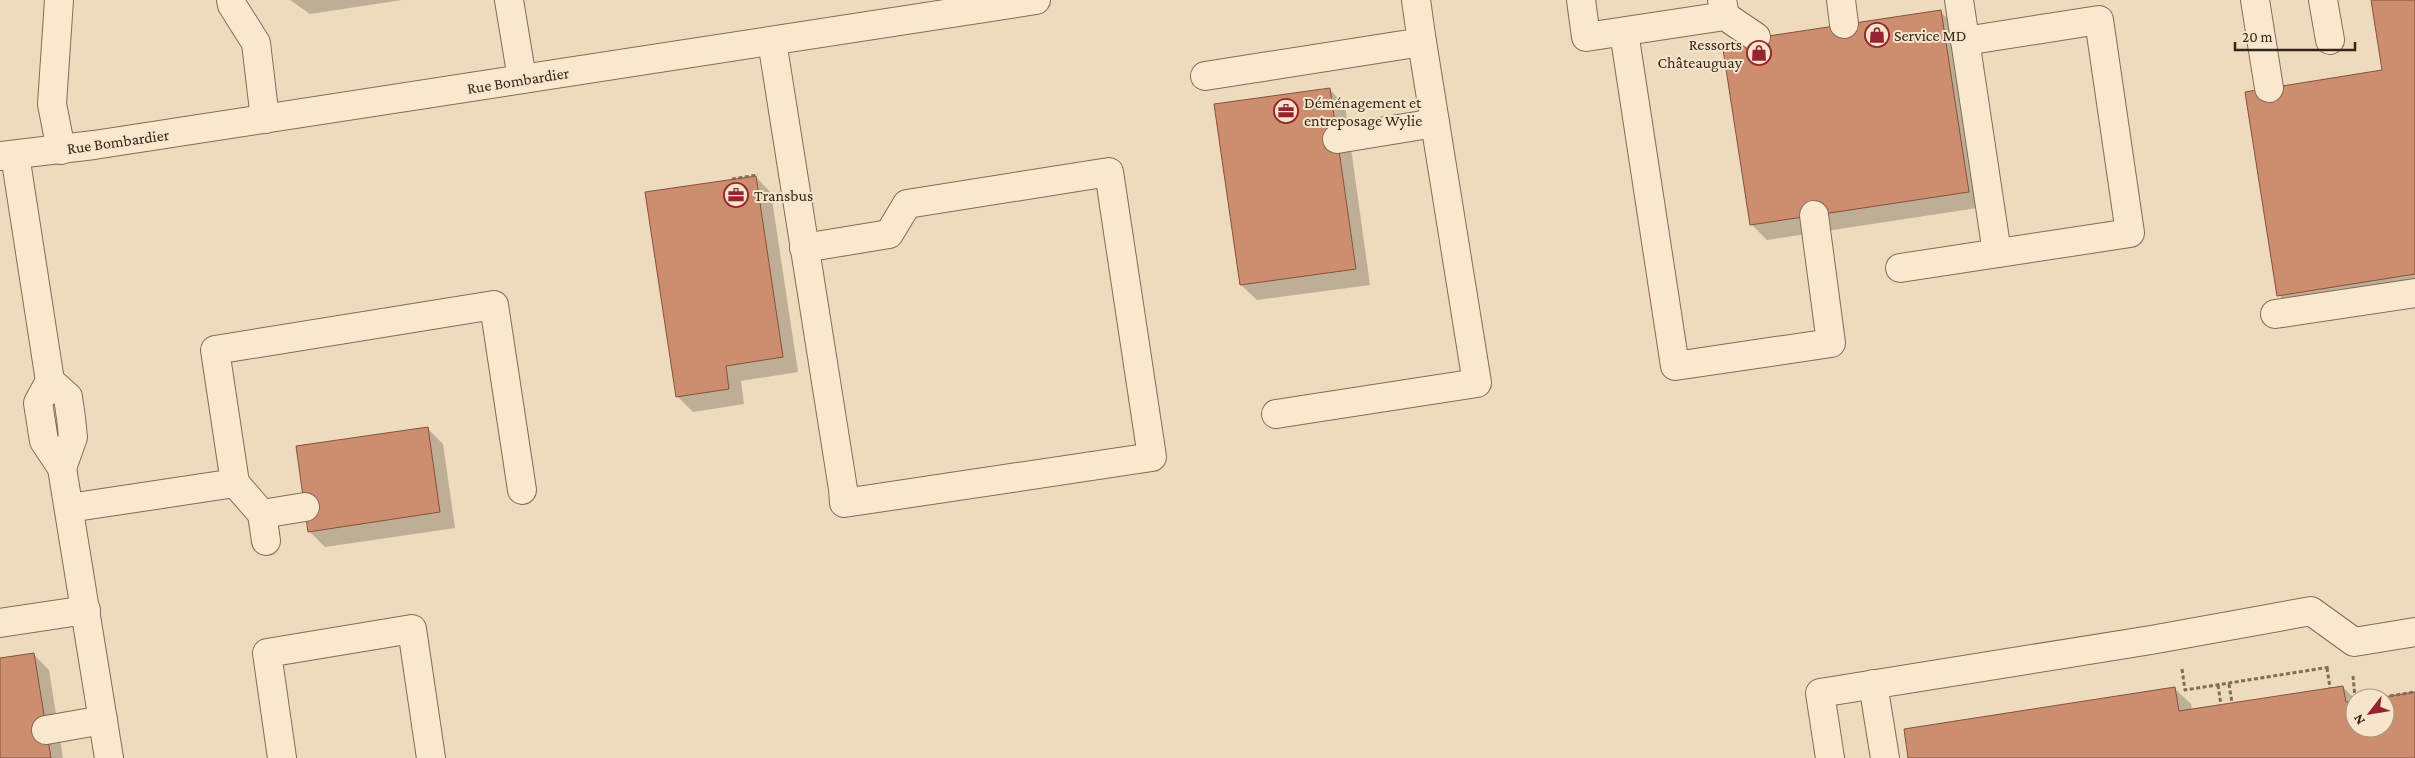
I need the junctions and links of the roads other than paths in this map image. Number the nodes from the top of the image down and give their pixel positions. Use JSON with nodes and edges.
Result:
{"nodes":[{"id":1,"x":59,"y":0,"type":"edge"},
{"id":2,"x":231,"y":0,"type":"edge"},
{"id":3,"x":509,"y":0,"type":"edge"},
{"id":4,"x":1036,"y":0,"type":"edge"},
{"id":5,"x":1416,"y":0,"type":"edge"},
{"id":6,"x":1581,"y":0,"type":"edge"},
{"id":7,"x":1959,"y":0,"type":"edge"},
{"id":8,"x":2255,"y":0,"type":"edge"},
{"id":9,"x":2323,"y":0,"type":"edge"},
{"id":10,"x":1724,"y":8,"type":"edge"},
{"id":11,"x":1624,"y":32,"type":"junction"},
{"id":12,"x":1756,"y":37,"type":"dead end"},
{"id":13,"x":2330,"y":40,"type":"dead end"},
{"id":14,"x":772,"y":41,"type":"junction"},
{"id":15,"x":1965,"y":41,"type":"junction"},
{"id":16,"x":1422,"y":42,"type":"junction"},
{"id":17,"x":1205,"y":76,"type":"dead end"},
{"id":18,"x":522,"y":79,"type":"junction"},
{"id":19,"x":2269,"y":88,"type":"dead end"},
{"id":20,"x":265,"y":119,"type":"junction"},
{"id":21,"x":1435,"y":124,"type":"junction"},
{"id":22,"x":1337,"y":139,"type":"dead end"},
{"id":23,"x":61,"y":150,"type":"junction"},
{"id":24,"x":8,"y":155,"type":"edge"},
{"id":25,"x":1814,"y":215,"type":"dead end"},
{"id":26,"x":804,"y":248,"type":"junction"},
{"id":27,"x":1997,"y":253,"type":"junction"},
{"id":28,"x":1900,"y":268,"type":"dead end"},
{"id":29,"x":2415,"y":293,"type":"edge"},
{"id":30,"x":2275,"y":314,"type":"dead end"},
{"id":31,"x":1276,"y":414,"type":"dead end"},
{"id":32,"x":235,"y":483,"type":"junction"},
{"id":33,"x":522,"y":490,"type":"dead end"},
{"id":34,"x":305,"y":507,"type":"dead end"},
{"id":35,"x":69,"y":508,"type":"junction"},
{"id":36,"x":262,"y":514,"type":"junction"},
{"id":37,"x":266,"y":541,"type":"dead end"},
{"id":38,"x":86,"y":610,"type":"junction"},
{"id":39,"x":0,"y":623,"type":"edge"},
{"id":40,"x":2415,"y":632,"type":"edge"},
{"id":41,"x":1873,"y":684,"type":"junction"},
{"id":42,"x":103,"y":720,"type":"junction"},
{"id":43,"x":46,"y":730,"type":"dead end"},
{"id":44,"x":110,"y":758,"type":"edge"},
{"id":45,"x":282,"y":758,"type":"edge"},
{"id":46,"x":431,"y":758,"type":"edge"},
{"id":47,"x":1830,"y":758,"type":"edge"},
{"id":48,"x":1885,"y":758,"type":"edge"}],
"edges":[{"from":1,"to":23,"type":"street"},
{"from":2,"to":20,"type":"street"},
{"from":3,"to":18,"type":"street"},
{"from":4,"to":14,"type":"street","name":"Rue Bombardier"},
{"from":5,"to":16,"type":"street"},
{"from":6,"to":11,"type":"street"},
{"from":7,"to":15,"type":"street"},
{"from":8,"to":19,"type":"street"},
{"from":9,"to":13,"type":"street"},
{"from":10,"to":11,"type":"street"},
{"from":10,"to":12,"type":"street"},
{"from":11,"to":25,"type":"street"},
{"from":14,"to":18,"type":"street","name":"Rue Bombardier"},
{"from":14,"to":26,"type":"street"},
{"from":15,"to":27,"type":"street"},
{"from":15,"to":27,"type":"street"},
{"from":16,"to":17,"type":"street"},
{"from":16,"to":21,"type":"street"},
{"from":18,"to":20,"type":"street","name":"Rue Bombardier"},
{"from":20,"to":23,"type":"street","name":"Rue Bombardier"},
{"from":21,"to":22,"type":"street"},
{"from":21,"to":31,"type":"street"},
{"from":23,"to":24,"type":"street","name":"Rue Bombardier"},
{"from":24,"to":35,"type":"street"},
{"from":26,"to":26,"type":"street"},
{"from":27,"to":28,"type":"street"},
{"from":29,"to":30,"type":"street"},
{"from":32,"to":33,"type":"street"},
{"from":32,"to":35,"type":"street"},
{"from":32,"to":36,"type":"street"},
{"from":34,"to":36,"type":"street"},
{"from":35,"to":38,"type":"street"},
{"from":36,"to":37,"type":"street"},
{"from":38,"to":39,"type":"street"},
{"from":38,"to":42,"type":"street"},
{"from":40,"to":41,"type":"street"},
{"from":41,"to":47,"type":"street"},
{"from":41,"to":48,"type":"street"},
{"from":42,"to":43,"type":"street"},
{"from":42,"to":44,"type":"street"},
{"from":45,"to":46,"type":"street"}]}
